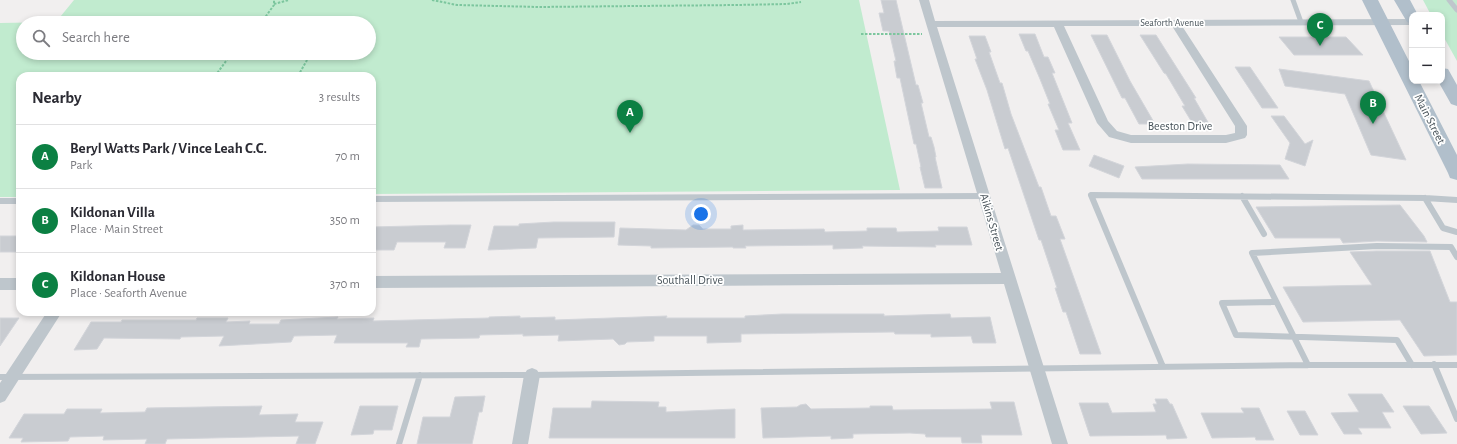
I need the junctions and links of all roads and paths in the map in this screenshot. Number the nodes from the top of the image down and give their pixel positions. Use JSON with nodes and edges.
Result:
{"nodes":[{"id":1,"x":274,"y":0,"type":"edge"},
{"id":2,"x":290,"y":0,"type":"edge"},
{"id":3,"x":432,"y":0,"type":"edge"},
{"id":4,"x":924,"y":0,"type":"edge"},
{"id":5,"x":1292,"y":0,"type":"edge"},
{"id":6,"x":1370,"y":0,"type":"edge"},
{"id":7,"x":1402,"y":0,"type":"edge"},
{"id":8,"x":1449,"y":0,"type":"edge"},
{"id":9,"x":801,"y":2,"type":"dead end"},
{"id":10,"x":274,"y":4,"type":"junction"},
{"id":11,"x":1457,"y":10,"type":"edge"},
{"id":12,"x":1409,"y":14,"type":"edge"},
{"id":13,"x":266,"y":16,"type":"edge"},
{"id":14,"x":1409,"y":20,"type":"edge"},
{"id":15,"x":1301,"y":22,"type":"junction"},
{"id":16,"x":1381,"y":22,"type":"junction"},
{"id":17,"x":1175,"y":23,"type":"junction"},
{"id":18,"x":1057,"y":24,"type":"junction"},
{"id":19,"x":933,"y":29,"type":"junction"},
{"id":20,"x":861,"y":34,"type":"dead end"},
{"id":21,"x":226,"y":60,"type":"edge"},
{"id":22,"x":307,"y":60,"type":"edge"},
{"id":23,"x":217,"y":72,"type":"edge"},
{"id":24,"x":300,"y":72,"type":"edge"},
{"id":25,"x":1445,"y":78,"type":"edge"},
{"id":26,"x":1457,"y":100,"type":"edge"},
{"id":27,"x":1457,"y":173,"type":"edge"},
{"id":28,"x":985,"y":196,"type":"junction"},
{"id":29,"x":1242,"y":196,"type":"junction"},
{"id":30,"x":1425,"y":198,"type":"junction"},
{"id":31,"x":376,"y":199,"type":"edge"},
{"id":32,"x":1457,"y":200,"type":"edge"},
{"id":33,"x":0,"y":201,"type":"edge"},
{"id":34,"x":16,"y":201,"type":"edge"},
{"id":35,"x":1457,"y":232,"type":"edge"},
{"id":36,"x":1264,"y":234,"type":"dead end"},
{"id":37,"x":1457,"y":257,"type":"edge"},
{"id":38,"x":1008,"y":278,"type":"junction"},
{"id":39,"x":376,"y":282,"type":"edge"},
{"id":40,"x":0,"y":284,"type":"edge"},
{"id":41,"x":16,"y":284,"type":"edge"},
{"id":42,"x":1276,"y":302,"type":"junction"},
{"id":43,"x":52,"y":316,"type":"edge"},
{"id":44,"x":1294,"y":337,"type":"junction"},
{"id":45,"x":1434,"y":364,"type":"junction"},
{"id":46,"x":1457,"y":364,"type":"edge"},
{"id":47,"x":1308,"y":365,"type":"junction"},
{"id":48,"x":1412,"y":365,"type":"junction"},
{"id":49,"x":1163,"y":367,"type":"junction"},
{"id":50,"x":1038,"y":368,"type":"junction"},
{"id":51,"x":420,"y":375,"type":"junction"},
{"id":52,"x":532,"y":375,"type":"junction"},
{"id":53,"x":6,"y":377,"type":"edge"},
{"id":54,"x":0,"y":396,"type":"edge"},
{"id":55,"x":1457,"y":419,"type":"edge"},
{"id":56,"x":399,"y":444,"type":"edge"},
{"id":57,"x":520,"y":444,"type":"edge"},
{"id":58,"x":1060,"y":444,"type":"edge"}],
"edges":[{"from":1,"to":10,"type":"path"},
{"from":2,"to":10,"type":"path"},
{"from":3,"to":9,"type":"path"},
{"from":4,"to":19,"type":"street","name":"Aikins Street"},
{"from":5,"to":15,"type":"lane"},
{"from":6,"to":16,"type":"main road","name":"Main Street"},
{"from":7,"to":12,"type":"main road"},
{"from":8,"to":11,"type":"lane"},
{"from":10,"to":13,"type":"path"},
{"from":14,"to":16,"type":"street","name":"Seaforth Avenue"},
{"from":15,"to":16,"type":"street","name":"Seaforth Avenue"},
{"from":15,"to":17,"type":"street","name":"Seaforth Avenue"},
{"from":16,"to":27,"type":"main road","name":"Main Street"},
{"from":17,"to":18,"type":"street","name":"Seaforth Avenue"},
{"from":17,"to":18,"type":"street","name":"Beeston Drive"},
{"from":18,"to":19,"type":"street","name":"Seaforth Avenue"},
{"from":19,"to":20,"type":"path"},
{"from":19,"to":28,"type":"street","name":"Aikins Street"},
{"from":21,"to":23,"type":"path"},
{"from":22,"to":24,"type":"path"},
{"from":25,"to":26,"type":"main road"},
{"from":28,"to":31,"type":"lane"},
{"from":28,"to":38,"type":"street","name":"Aikins Street"},
{"from":29,"to":30,"type":"lane"},
{"from":29,"to":36,"type":"lane"},
{"from":29,"to":49,"type":"lane"},
{"from":30,"to":32,"type":"lane"},
{"from":30,"to":35,"type":"lane"},
{"from":33,"to":34,"type":"lane"},
{"from":37,"to":42,"type":"lane"},
{"from":38,"to":39,"type":"street","name":"Southall Drive"},
{"from":38,"to":50,"type":"street","name":"Aikins Street"},
{"from":40,"to":41,"type":"street"},
{"from":42,"to":44,"type":"lane"},
{"from":42,"to":44,"type":"lane"},
{"from":43,"to":53,"type":"street"},
{"from":44,"to":47,"type":"lane"},
{"from":44,"to":48,"type":"lane"},
{"from":45,"to":46,"type":"lane"},
{"from":45,"to":48,"type":"lane"},
{"from":45,"to":55,"type":"lane"},
{"from":47,"to":48,"type":"lane"},
{"from":47,"to":49,"type":"lane"},
{"from":49,"to":50,"type":"lane"},
{"from":50,"to":52,"type":"lane"},
{"from":50,"to":58,"type":"street","name":"Aikins Street"},
{"from":51,"to":52,"type":"lane"},
{"from":51,"to":53,"type":"lane"},
{"from":51,"to":56,"type":"lane"},
{"from":52,"to":57,"type":"street"},
{"from":53,"to":54,"type":"street"}]}
